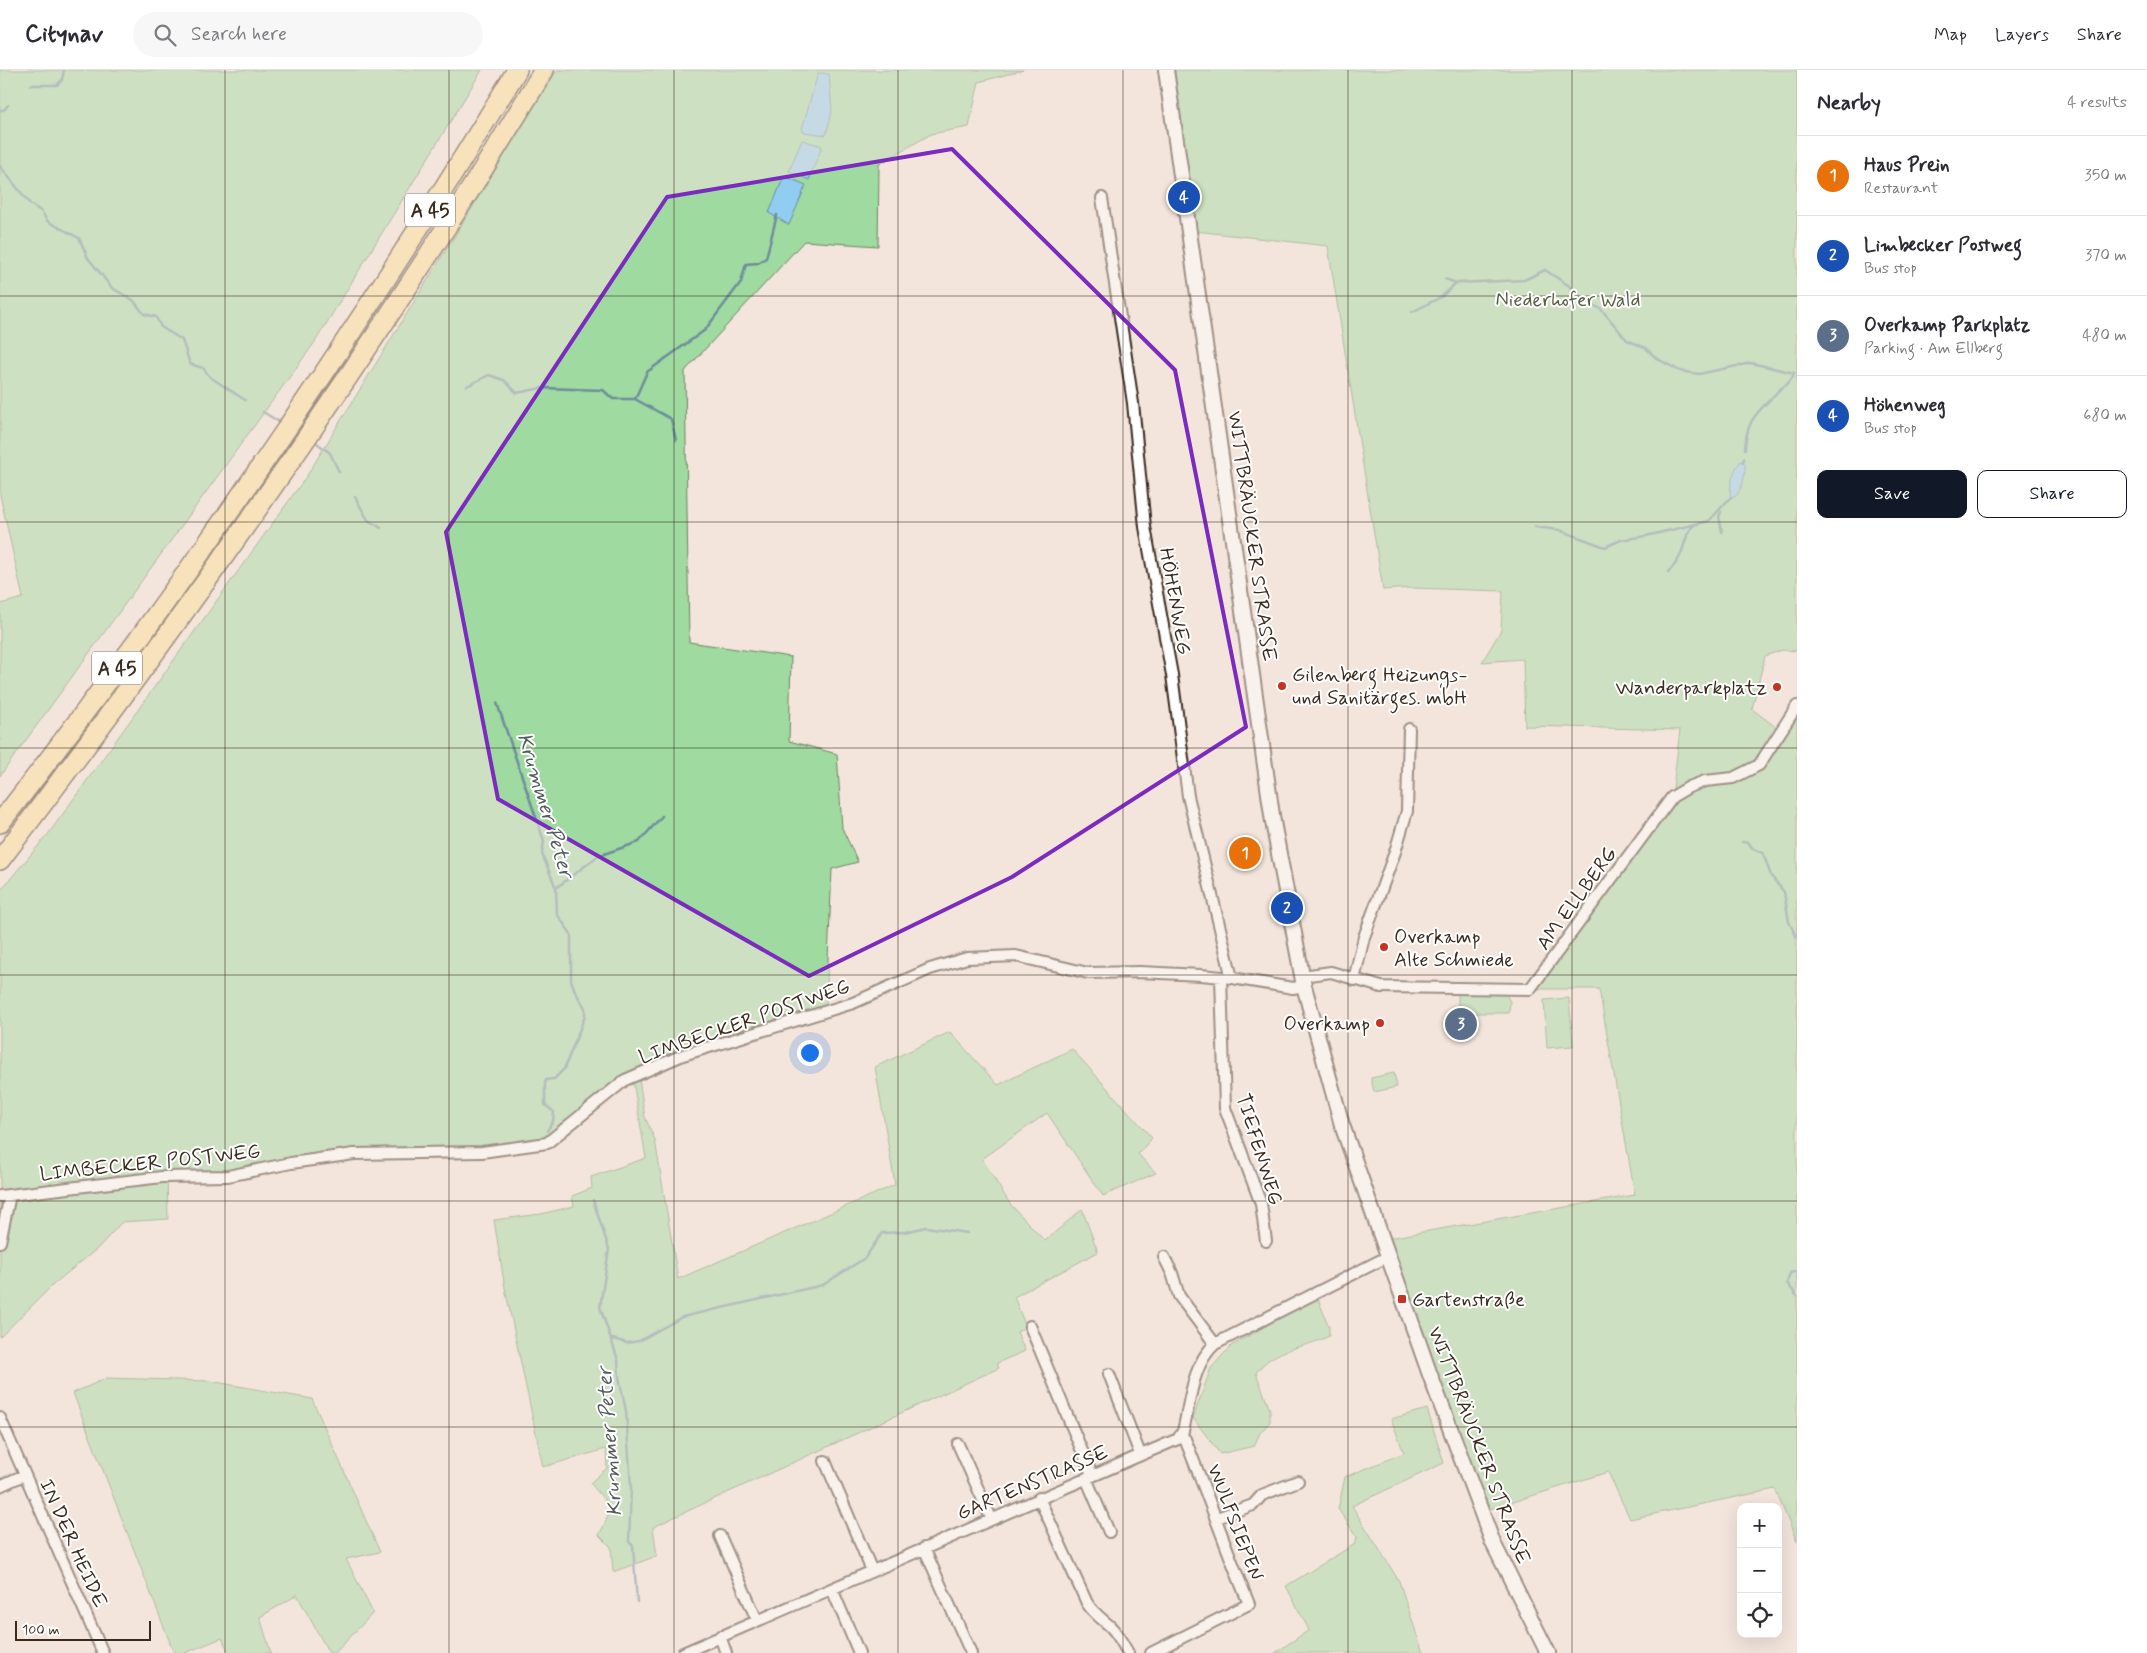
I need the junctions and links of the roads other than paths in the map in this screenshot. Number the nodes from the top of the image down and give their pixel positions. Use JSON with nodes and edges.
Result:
{"nodes":[{"id":1,"x":517,"y":70,"type":"edge"},
{"id":2,"x":544,"y":70,"type":"edge"},
{"id":3,"x":1166,"y":70,"type":"edge"},
{"id":4,"x":1102,"y":198,"type":"dead end"},
{"id":5,"x":1797,"y":706,"type":"edge"},
{"id":6,"x":1409,"y":729,"type":"dead end"},
{"id":7,"x":0,"y":823,"type":"edge"},
{"id":8,"x":0,"y":860,"type":"edge"},
{"id":9,"x":1221,"y":977,"type":"junction"},
{"id":10,"x":1232,"y":978,"type":"junction"},
{"id":11,"x":1354,"y":980,"type":"junction"},
{"id":12,"x":1303,"y":981,"type":"junction"},
{"id":13,"x":5,"y":1196,"type":"edge"},
{"id":14,"x":1266,"y":1240,"type":"dead end"},
{"id":15,"x":0,"y":1242,"type":"edge"},
{"id":16,"x":1164,"y":1257,"type":"dead end"},
{"id":17,"x":1387,"y":1257,"type":"junction"},
{"id":18,"x":1030,"y":1326,"type":"dead end"},
{"id":19,"x":1215,"y":1344,"type":"junction"},
{"id":20,"x":1109,"y":1374,"type":"dead end"},
{"id":21,"x":0,"y":1418,"type":"edge"},
{"id":22,"x":1181,"y":1436,"type":"junction"},
{"id":23,"x":958,"y":1444,"type":"dead end"},
{"id":24,"x":1140,"y":1454,"type":"junction"},
{"id":25,"x":825,"y":1461,"type":"dead end"},
{"id":26,"x":24,"y":1475,"type":"junction"},
{"id":27,"x":1089,"y":1477,"type":"junction"},
{"id":28,"x":1298,"y":1480,"type":"dead end"},
{"id":29,"x":0,"y":1486,"type":"edge"},
{"id":30,"x":1038,"y":1498,"type":"junction"},
{"id":31,"x":991,"y":1518,"type":"junction"},
{"id":32,"x":1217,"y":1518,"type":"junction"},
{"id":33,"x":1109,"y":1532,"type":"dead end"},
{"id":34,"x":720,"y":1536,"type":"dead end"},
{"id":35,"x":924,"y":1548,"type":"junction"},
{"id":36,"x":872,"y":1570,"type":"junction"},
{"id":37,"x":832,"y":1589,"type":"junction"},
{"id":38,"x":757,"y":1620,"type":"junction"},
{"id":39,"x":720,"y":1636,"type":"junction"},
{"id":40,"x":103,"y":1653,"type":"edge"},
{"id":41,"x":683,"y":1653,"type":"edge"},
{"id":42,"x":726,"y":1653,"type":"edge"},
{"id":43,"x":859,"y":1653,"type":"edge"},
{"id":44,"x":971,"y":1653,"type":"edge"},
{"id":45,"x":1128,"y":1653,"type":"edge"},
{"id":46,"x":1151,"y":1653,"type":"edge"},
{"id":47,"x":1548,"y":1653,"type":"edge"}],
"edges":[{"from":1,"to":7,"type":"highway","number":"A 45"},
{"from":2,"to":8,"type":"highway","number":"A 45"},
{"from":3,"to":12,"type":"main road","name":"WITTBRÄUCKER STRASSE"},
{"from":4,"to":10,"type":"street","name":"HÖHENWEG"},
{"from":5,"to":11,"type":"street","name":"AM ELLBERG"},
{"from":6,"to":11,"type":"street"},
{"from":9,"to":10,"type":"street","name":"LIMBECKER POSTWEG"},
{"from":9,"to":13,"type":"street","name":"LIMBECKER POSTWEG"},
{"from":9,"to":14,"type":"street","name":"TIEFENWEG"},
{"from":10,"to":12,"type":"street","name":"LIMBECKER POSTWEG"},
{"from":11,"to":12,"type":"street","name":"AM ELLBERG"},
{"from":12,"to":17,"type":"main road","name":"WITTBRÄUCKER STRASSE"},
{"from":13,"to":15,"type":"street"},
{"from":16,"to":19,"type":"street"},
{"from":17,"to":19,"type":"street"},
{"from":17,"to":47,"type":"main road","name":"WITTBRÄUCKER STRASSE"},
{"from":18,"to":27,"type":"street"},
{"from":19,"to":22,"type":"street"},
{"from":20,"to":24,"type":"street"},
{"from":21,"to":26,"type":"street","name":"IN DER HEIDE"},
{"from":22,"to":24,"type":"street","name":"GARTENSTRASSE"},
{"from":22,"to":32,"type":"street","name":"WULFSIEPEN"},
{"from":23,"to":31,"type":"street"},
{"from":24,"to":27,"type":"street","name":"GARTENSTRASSE"},
{"from":25,"to":36,"type":"street"},
{"from":26,"to":29,"type":"street","name":"IN DER HEIDE"},
{"from":26,"to":40,"type":"street","name":"IN DER HEIDE"},
{"from":27,"to":30,"type":"street","name":"GARTENSTRASSE"},
{"from":27,"to":33,"type":"street"},
{"from":28,"to":32,"type":"street"},
{"from":30,"to":31,"type":"street","name":"GARTENSTRASSE"},
{"from":30,"to":45,"type":"street"},
{"from":31,"to":35,"type":"street","name":"GARTENSTRASSE"},
{"from":32,"to":46,"type":"street","name":"WULFSIEPEN"},
{"from":34,"to":38,"type":"street"},
{"from":35,"to":36,"type":"street","name":"GARTENSTRASSE"},
{"from":35,"to":44,"type":"street"},
{"from":36,"to":37,"type":"street","name":"GARTENSTRASSE"},
{"from":37,"to":38,"type":"street","name":"GARTENSTRASSE"},
{"from":37,"to":43,"type":"street"},
{"from":38,"to":39,"type":"street","name":"GARTENSTRASSE"},
{"from":39,"to":41,"type":"street","name":"GARTENSTRASSE"},
{"from":39,"to":42,"type":"street"}]}
